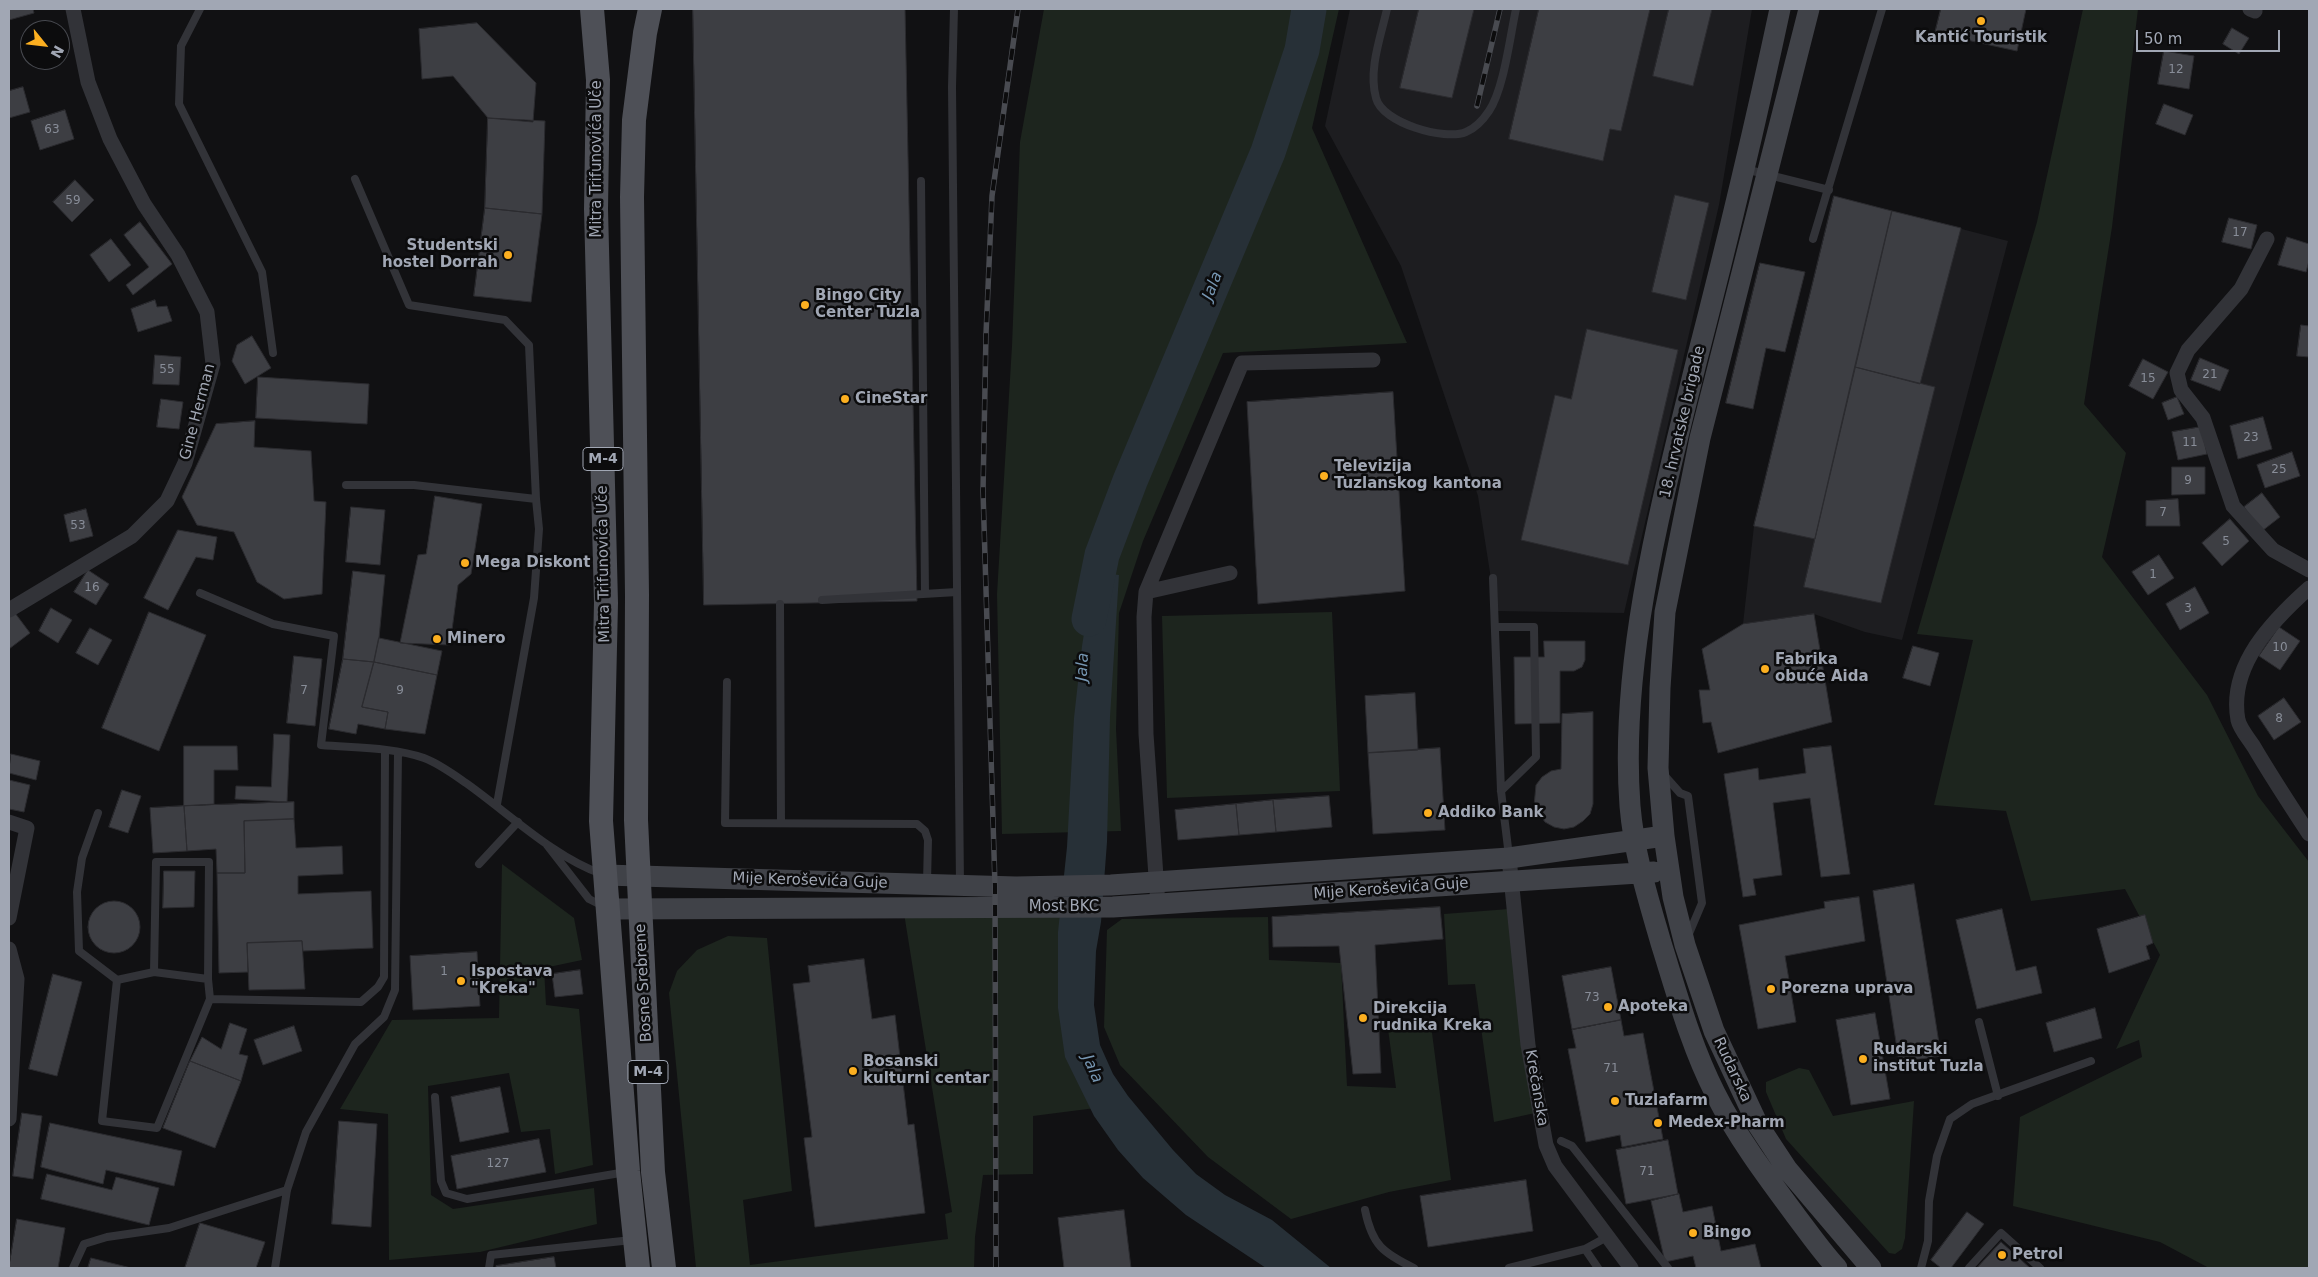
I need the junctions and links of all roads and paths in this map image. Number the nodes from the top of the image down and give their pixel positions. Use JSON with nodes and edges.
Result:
{"nodes":[{"id":1,"x":72,"y":9,"type":"edge"},
{"id":2,"x":200,"y":9,"type":"edge"},
{"id":3,"x":592,"y":9,"type":"edge"},
{"id":4,"x":650,"y":9,"type":"edge"},
{"id":5,"x":954,"y":9,"type":"edge"},
{"id":6,"x":1387,"y":9,"type":"edge"},
{"id":7,"x":1516,"y":9,"type":"edge"},
{"id":8,"x":1780,"y":9,"type":"edge"},
{"id":9,"x":1809,"y":9,"type":"edge"},
{"id":10,"x":1882,"y":9,"type":"edge"},
{"id":11,"x":1745,"y":169,"type":"junction"},
{"id":12,"x":1768,"y":175,"type":"junction"},
{"id":13,"x":355,"y":179,"type":"dead end"},
{"id":14,"x":921,"y":182,"type":"dead end"},
{"id":15,"x":1828,"y":190,"type":"junction"},
{"id":16,"x":1814,"y":239,"type":"dead end"},
{"id":17,"x":2267,"y":239,"type":"dead end"},
{"id":18,"x":273,"y":353,"type":"dead end"},
{"id":19,"x":1373,"y":360,"type":"dead end"},
{"id":20,"x":346,"y":485,"type":"dead end"},
{"id":21,"x":536,"y":499,"type":"junction"},
{"id":22,"x":2309,"y":570,"type":"edge"},
{"id":23,"x":1230,"y":573,"type":"dead end"},
{"id":24,"x":1493,"y":578,"type":"dead end"},
{"id":25,"x":2309,"y":588,"type":"edge"},
{"id":26,"x":957,"y":592,"type":"junction"},
{"id":27,"x":1146,"y":592,"type":"junction"},
{"id":28,"x":200,"y":593,"type":"dead end"},
{"id":29,"x":925,"y":594,"type":"junction"},
{"id":30,"x":822,"y":600,"type":"dead end"},
{"id":31,"x":780,"y":604,"type":"dead end"},
{"id":32,"x":9,"y":610,"type":"edge"},
{"id":33,"x":1495,"y":627,"type":"junction"},
{"id":34,"x":727,"y":682,"type":"dead end"},
{"id":35,"x":385,"y":751,"type":"junction"},
{"id":36,"x":398,"y":753,"type":"junction"},
{"id":37,"x":1658,"y":768,"type":"junction"},
{"id":38,"x":1501,"y":791,"type":"junction"},
{"id":39,"x":497,"y":804,"type":"junction"},
{"id":40,"x":98,"y":814,"type":"dead end"},
{"id":41,"x":9,"y":822,"type":"edge"},
{"id":42,"x":518,"y":822,"type":"junction"},
{"id":43,"x":781,"y":823,"type":"junction"},
{"id":44,"x":2309,"y":834,"type":"edge"},
{"id":45,"x":1664,"y":836,"type":"junction"},
{"id":46,"x":543,"y":840,"type":"junction"},
{"id":47,"x":1634,"y":841,"type":"junction"},
{"id":48,"x":1509,"y":858,"type":"junction"},
{"id":49,"x":479,"y":864,"type":"dead end"},
{"id":50,"x":1669,"y":870,"type":"junction"},
{"id":51,"x":1640,"y":873,"type":"junction"},
{"id":52,"x":605,"y":875,"type":"junction"},
{"id":53,"x":638,"y":876,"type":"junction"},
{"id":54,"x":1512,"y":881,"type":"junction"},
{"id":55,"x":1156,"y":882,"type":"junction"},
{"id":56,"x":927,"y":884,"type":"junction"},
{"id":57,"x":960,"y":885,"type":"junction"},
{"id":58,"x":1111,"y":885,"type":"joint"},
{"id":59,"x":1015,"y":897,"type":"junction"},
{"id":60,"x":1158,"y":905,"type":"junction"},
{"id":61,"x":1113,"y":907,"type":"joint"},
{"id":62,"x":640,"y":908,"type":"junction"},
{"id":63,"x":608,"y":909,"type":"junction"},
{"id":64,"x":9,"y":918,"type":"edge"},
{"id":65,"x":1685,"y":945,"type":"junction"},
{"id":66,"x":9,"y":949,"type":"edge"},
{"id":67,"x":154,"y":972,"type":"junction"},
{"id":68,"x":117,"y":980,"type":"junction"},
{"id":69,"x":208,"y":980,"type":"junction"},
{"id":70,"x":13,"y":997,"type":"edge"},
{"id":71,"x":210,"y":999,"type":"junction"},
{"id":72,"x":1979,"y":1022,"type":"dead end"},
{"id":73,"x":2091,"y":1061,"type":"dead end"},
{"id":74,"x":1998,"y":1096,"type":"junction"},
{"id":75,"x":434,"y":1098,"type":"dead end"},
{"id":76,"x":9,"y":1119,"type":"edge"},
{"id":77,"x":1561,"y":1141,"type":"dead end"},
{"id":78,"x":628,"y":1172,"type":"junction"},
{"id":79,"x":287,"y":1190,"type":"junction"},
{"id":80,"x":1365,"y":1210,"type":"dead end"},
{"id":81,"x":1607,"y":1237,"type":"junction"},
{"id":82,"x":634,"y":1240,"type":"junction"},
{"id":83,"x":1585,"y":1249,"type":"junction"},
{"id":84,"x":73,"y":1268,"type":"edge"},
{"id":85,"x":275,"y":1268,"type":"edge"},
{"id":86,"x":489,"y":1268,"type":"edge"},
{"id":87,"x":638,"y":1268,"type":"edge"},
{"id":88,"x":664,"y":1268,"type":"edge"},
{"id":89,"x":1414,"y":1268,"type":"edge"},
{"id":90,"x":1509,"y":1268,"type":"edge"},
{"id":91,"x":1598,"y":1268,"type":"edge"},
{"id":92,"x":1631,"y":1268,"type":"edge"},
{"id":93,"x":1668,"y":1268,"type":"edge"},
{"id":94,"x":1837,"y":1268,"type":"edge"},
{"id":95,"x":1871,"y":1268,"type":"edge"},
{"id":96,"x":1921,"y":1268,"type":"edge"},
{"id":97,"x":1968,"y":1268,"type":"edge"},
{"id":98,"x":2040,"y":1268,"type":"edge"}],
"edges":[{"from":1,"to":32,"type":"street","name":"Gine Herman"},
{"from":2,"to":18,"type":"lane"},
{"from":3,"to":52,"type":"main road","name":"Mitra Trifunovića Uče","number":"M-4"},
{"from":4,"to":53,"type":"main road","number":"M-4"},
{"from":5,"to":26,"type":"lane"},
{"from":6,"to":7,"type":"lane"},
{"from":8,"to":11,"type":"main road","name":"18. hrvatske brigade"},
{"from":9,"to":12,"type":"main road","name":"18. hrvatske brigade"},
{"from":10,"to":15,"type":"lane"},
{"from":11,"to":12,"type":"lane"},
{"from":11,"to":47,"type":"main road","name":"18. hrvatske brigade"},
{"from":12,"to":15,"type":"lane"},
{"from":12,"to":37,"type":"main road","name":"18. hrvatske brigade"},
{"from":13,"to":21,"type":"lane"},
{"from":14,"to":29,"type":"lane"},
{"from":15,"to":16,"type":"lane"},
{"from":17,"to":22,"type":"street"},
{"from":19,"to":27,"type":"street"},
{"from":20,"to":21,"type":"lane"},
{"from":21,"to":39,"type":"lane"},
{"from":23,"to":27,"type":"street"},
{"from":24,"to":33,"type":"lane"},
{"from":25,"to":44,"type":"street"},
{"from":26,"to":29,"type":"lane"},
{"from":26,"to":57,"type":"lane"},
{"from":27,"to":55,"type":"street"},
{"from":28,"to":35,"type":"lane"},
{"from":29,"to":30,"type":"lane"},
{"from":31,"to":43,"type":"lane"},
{"from":33,"to":38,"type":"lane"},
{"from":33,"to":38,"type":"lane"},
{"from":34,"to":43,"type":"lane"},
{"from":35,"to":36,"type":"lane"},
{"from":35,"to":71,"type":"lane"},
{"from":36,"to":39,"type":"lane"},
{"from":36,"to":79,"type":"lane"},
{"from":37,"to":45,"type":"main road","name":"18. hrvatske brigade"},
{"from":37,"to":65,"type":"lane"},
{"from":38,"to":48,"type":"lane"},
{"from":39,"to":42,"type":"lane"},
{"from":40,"to":68,"type":"lane"},
{"from":41,"to":64,"type":"street"},
{"from":42,"to":46,"type":"lane"},
{"from":42,"to":49,"type":"lane"},
{"from":43,"to":56,"type":"lane"},
{"from":45,"to":47,"type":"main road","name":"Mije Keroševića Guje"},
{"from":45,"to":50,"type":"main road","name":"Rudarska"},
{"from":46,"to":52,"type":"lane"},
{"from":46,"to":63,"type":"lane"},
{"from":47,"to":48,"type":"main road","name":"Mije Keroševića Guje"},
{"from":47,"to":51,"type":"main road","name":"Rudarska"},
{"from":48,"to":54,"type":"street","name":"Krečanska"},
{"from":48,"to":55,"type":"main road","name":"Mije Keroševića Guje"},
{"from":50,"to":51,"type":"main road","name":"Mije Keroševića Guje"},
{"from":50,"to":65,"type":"main road","name":"Rudarska"},
{"from":51,"to":54,"type":"main road","name":"Mije Keroševića Guje"},
{"from":51,"to":94,"type":"main road","name":"Rudarska"},
{"from":52,"to":53,"type":"main road","name":"Mije Keroševića Guje"},
{"from":52,"to":63,"type":"main road","name":"Mitra Trifunovića Uče","number":"M-4"},
{"from":53,"to":56,"type":"main road","name":"Mije Keroševića Guje"},
{"from":53,"to":62,"type":"main road","name":"Bosne Srebrene","number":"M-4"},
{"from":54,"to":60,"type":"main road","name":"Mije Keroševića Guje"},
{"from":54,"to":81,"type":"street","name":"Krečanska"},
{"from":55,"to":58,"type":"main road","name":"Mije Keroševića Guje"},
{"from":55,"to":60,"type":"street"},
{"from":56,"to":57,"type":"main road","name":"Mije Keroševića Guje"},
{"from":57,"to":59,"type":"main road","name":"Mije Keroševića Guje"},
{"from":58,"to":59,"type":"main road","name":"Most BKC"},
{"from":59,"to":61,"type":"main road","name":"Most BKC"},
{"from":59,"to":62,"type":"main road","name":"Mije Keroševića Guje"},
{"from":60,"to":61,"type":"main road","name":"Mije Keroševića Guje"},
{"from":62,"to":63,"type":"main road","name":"Mije Keroševića Guje"},
{"from":62,"to":88,"type":"main road","name":"Bosne Srebrene","number":"M-4"},
{"from":63,"to":78,"type":"main road","name":"Bosne Srebrene","number":"M-4"},
{"from":65,"to":95,"type":"main road","name":"Rudarska"},
{"from":66,"to":70,"type":"street"},
{"from":67,"to":68,"type":"lane"},
{"from":67,"to":69,"type":"lane"},
{"from":67,"to":69,"type":"lane"},
{"from":68,"to":71,"type":"lane"},
{"from":69,"to":71,"type":"lane"},
{"from":70,"to":76,"type":"street"},
{"from":72,"to":74,"type":"lane"},
{"from":73,"to":74,"type":"lane"},
{"from":74,"to":96,"type":"lane"},
{"from":75,"to":78,"type":"lane"},
{"from":77,"to":93,"type":"lane"},
{"from":78,"to":82,"type":"main road","name":"Bosne Srebrene","number":"M-4"},
{"from":79,"to":84,"type":"lane"},
{"from":79,"to":85,"type":"lane"},
{"from":80,"to":89,"type":"lane"},
{"from":81,"to":83,"type":"lane"},
{"from":81,"to":92,"type":"street","name":"Krečanska"},
{"from":82,"to":86,"type":"lane"},
{"from":82,"to":87,"type":"main road","name":"Bosne Srebrene","number":"M-4"},
{"from":83,"to":90,"type":"lane"},
{"from":83,"to":91,"type":"lane"},
{"from":97,"to":98,"type":"lane"}]}
